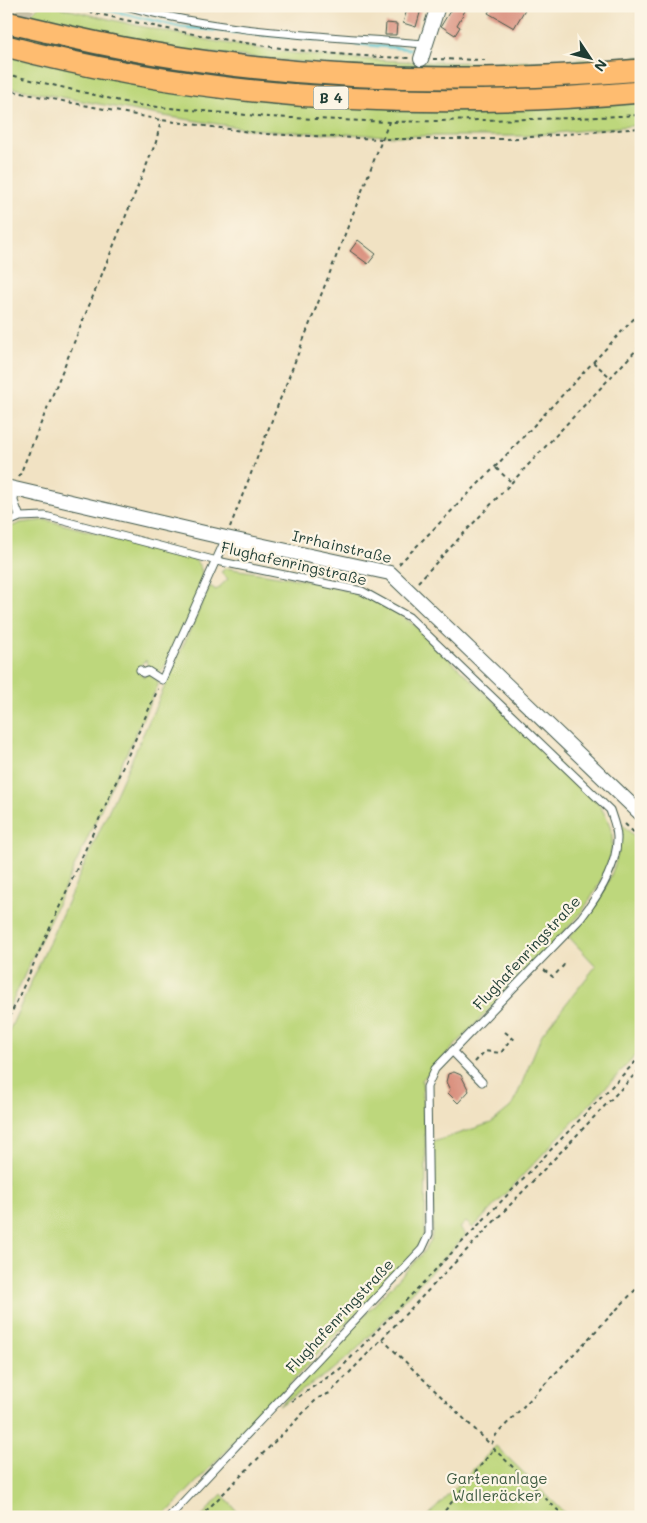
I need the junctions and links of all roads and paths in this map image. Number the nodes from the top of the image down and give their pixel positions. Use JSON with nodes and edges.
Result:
{"nodes":[{"id":1,"x":126,"y":6,"type":"edge"},
{"id":2,"x":438,"y":6,"type":"edge"},
{"id":3,"x":6,"y":22,"type":"edge"},
{"id":4,"x":424,"y":44,"type":"junction"},
{"id":5,"x":16,"y":48,"type":"edge"},
{"id":6,"x":421,"y":59,"type":"dead end"},
{"id":7,"x":641,"y":70,"type":"edge"},
{"id":8,"x":6,"y":90,"type":"edge"},
{"id":9,"x":641,"y":92,"type":"edge"},
{"id":10,"x":161,"y":120,"type":"junction"},
{"id":11,"x":389,"y":122,"type":"dead end"},
{"id":12,"x":641,"y":128,"type":"edge"},
{"id":13,"x":382,"y":139,"type":"junction"},
{"id":14,"x":641,"y":311,"type":"edge"},
{"id":15,"x":641,"y":344,"type":"edge"},
{"id":16,"x":593,"y":361,"type":"junction"},
{"id":17,"x":610,"y":377,"type":"junction"},
{"id":18,"x":495,"y":467,"type":"junction"},
{"id":19,"x":510,"y":481,"type":"junction"},
{"id":20,"x":10,"y":488,"type":"edge"},
{"id":21,"x":20,"y":517,"type":"junction"},
{"id":22,"x":6,"y":523,"type":"edge"},
{"id":23,"x":226,"y":538,"type":"junction"},
{"id":24,"x":216,"y":560,"type":"junction"},
{"id":25,"x":390,"y":573,"type":"junction"},
{"id":26,"x":410,"y":591,"type":"junction"},
{"id":27,"x":140,"y":670,"type":"dead end"},
{"id":28,"x":162,"y":680,"type":"junction"},
{"id":29,"x":610,"y":810,"type":"junction"},
{"id":30,"x":641,"y":814,"type":"edge"},
{"id":31,"x":641,"y":839,"type":"edge"},
{"id":32,"x":538,"y":964,"type":"junction"},
{"id":33,"x":566,"y":967,"type":"dead end"},
{"id":34,"x":6,"y":1025,"type":"edge"},
{"id":35,"x":504,"y":1032,"type":"dead end"},
{"id":36,"x":512,"y":1037,"type":"junction"},
{"id":37,"x":515,"y":1040,"type":"dead end"},
{"id":38,"x":452,"y":1051,"type":"junction"},
{"id":39,"x":641,"y":1056,"type":"edge"},
{"id":40,"x":469,"y":1068,"type":"junction"},
{"id":41,"x":641,"y":1068,"type":"edge"},
{"id":42,"x":482,"y":1082,"type":"dead end"},
{"id":43,"x":641,"y":1284,"type":"edge"},
{"id":44,"x":382,"y":1339,"type":"junction"},
{"id":45,"x":287,"y":1405,"type":"dead end"},
{"id":46,"x":491,"y":1445,"type":"junction"},
{"id":47,"x":494,"y":1449,"type":"junction"},
{"id":48,"x":169,"y":1517,"type":"edge"},
{"id":49,"x":200,"y":1517,"type":"edge"},
{"id":50,"x":440,"y":1517,"type":"edge"},
{"id":51,"x":566,"y":1517,"type":"edge"}],
"edges":[{"from":1,"to":4,"type":"lane"},
{"from":2,"to":4,"type":"street"},
{"from":3,"to":7,"type":"main road","number":"B 4","bridge":true},
{"from":4,"to":6,"type":"street"},
{"from":5,"to":9,"type":"main road","number":"B 4"},
{"from":8,"to":10,"type":"path"},
{"from":10,"to":13,"type":"path"},
{"from":10,"to":20,"type":"path"},
{"from":11,"to":13,"type":"path"},
{"from":12,"to":13,"type":"path"},
{"from":13,"to":23,"type":"path"},
{"from":14,"to":16,"type":"path"},
{"from":15,"to":17,"type":"path"},
{"from":16,"to":17,"type":"path"},
{"from":16,"to":18,"type":"path"},
{"from":17,"to":19,"type":"path"},
{"from":18,"to":19,"type":"path"},
{"from":18,"to":25,"type":"path"},
{"from":19,"to":26,"type":"path"},
{"from":20,"to":21,"type":"lane"},
{"from":20,"to":23,"type":"street","name":"Irrhainstraße"},
{"from":21,"to":22,"type":"lane","name":"Flughafenringstraße"},
{"from":21,"to":24,"type":"lane","name":"Flughafenringstraße"},
{"from":23,"to":24,"type":"lane"},
{"from":23,"to":25,"type":"street","name":"Irrhainstraße"},
{"from":24,"to":28,"type":"lane"},
{"from":24,"to":29,"type":"lane","name":"Flughafenringstraße"},
{"from":25,"to":26,"type":"street","name":"Irrhainstraße"},
{"from":26,"to":30,"type":"street","name":"Irrhainstraße"},
{"from":27,"to":28,"type":"lane"},
{"from":28,"to":34,"type":"path"},
{"from":29,"to":31,"type":"path"},
{"from":29,"to":32,"type":"lane","name":"Flughafenringstraße"},
{"from":32,"to":33,"type":"path"},
{"from":32,"to":38,"type":"lane","name":"Flughafenringstraße"},
{"from":35,"to":36,"type":"path"},
{"from":36,"to":37,"type":"path"},
{"from":36,"to":40,"type":"path"},
{"from":38,"to":40,"type":"lane"},
{"from":38,"to":48,"type":"lane","name":"Flughafenringstraße"},
{"from":39,"to":45,"type":"path"},
{"from":40,"to":42,"type":"lane"},
{"from":41,"to":44,"type":"path"},
{"from":43,"to":46,"type":"path"},
{"from":44,"to":46,"type":"path"},
{"from":44,"to":49,"type":"path"},
{"from":46,"to":47,"type":"path"},
{"from":47,"to":50,"type":"path"},
{"from":47,"to":51,"type":"path"}]}
